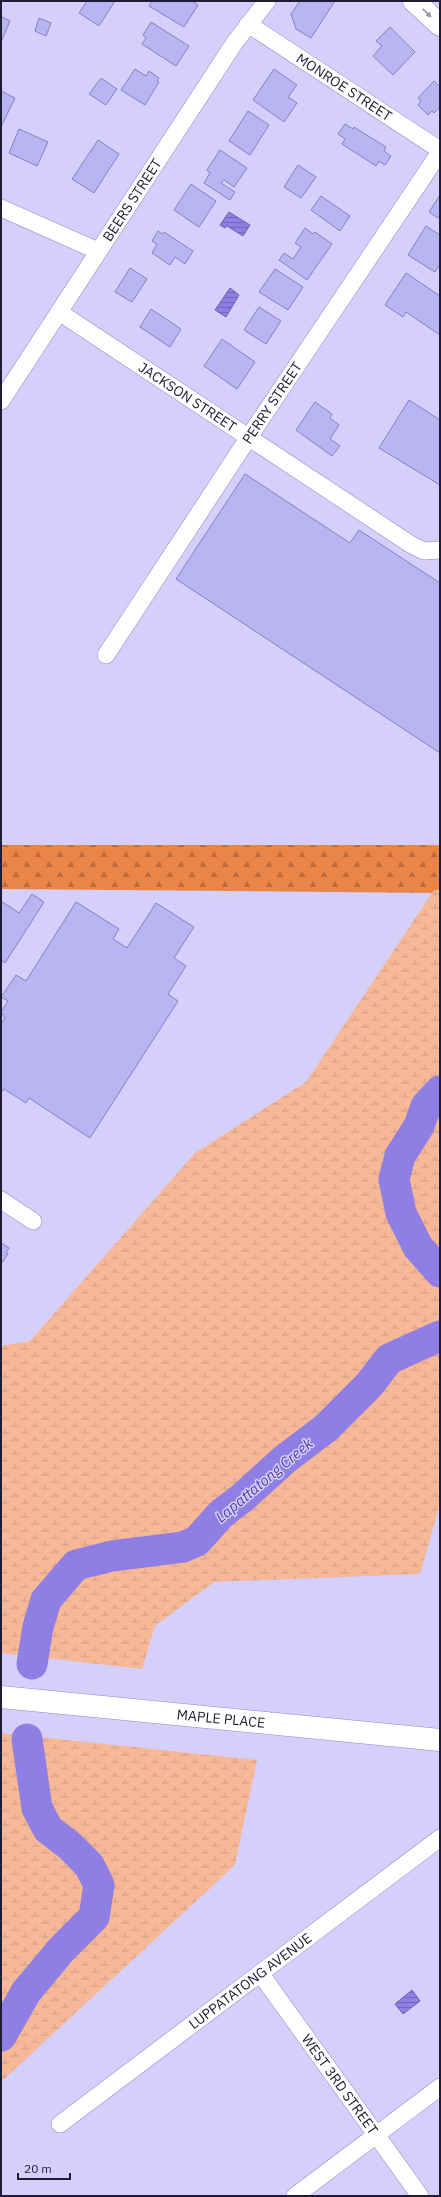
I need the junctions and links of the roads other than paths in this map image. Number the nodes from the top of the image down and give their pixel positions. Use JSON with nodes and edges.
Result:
{"nodes":[{"id":1,"x":267,"y":1,"type":"edge"},
{"id":2,"x":414,"y":1,"type":"edge"},
{"id":3,"x":248,"y":24,"type":"junction"},
{"id":4,"x":440,"y":26,"type":"edge"},
{"id":5,"x":440,"y":151,"type":"edge"},
{"id":6,"x":1,"y":208,"type":"edge"},
{"id":7,"x":98,"y":251,"type":"junction"},
{"id":8,"x":59,"y":312,"type":"junction"},
{"id":9,"x":1,"y":401,"type":"edge"},
{"id":10,"x":249,"y":437,"type":"junction"},
{"id":11,"x":440,"y":550,"type":"edge"},
{"id":12,"x":106,"y":655,"type":"dead end"},
{"id":13,"x":1,"y":1200,"type":"edge"},
{"id":14,"x":33,"y":1221,"type":"dead end"},
{"id":15,"x":1,"y":1697,"type":"edge"},
{"id":16,"x":440,"y":1740,"type":"edge"},
{"id":17,"x":440,"y":1838,"type":"edge"},
{"id":18,"x":260,"y":1973,"type":"junction"},
{"id":19,"x":440,"y":2086,"type":"edge"},
{"id":20,"x":60,"y":2124,"type":"dead end"},
{"id":21,"x":375,"y":2135,"type":"junction"},
{"id":22,"x":295,"y":2196,"type":"edge"},
{"id":23,"x":420,"y":2196,"type":"edge"}],
"edges":[{"from":1,"to":3,"type":"street","name":"BEERS STREET"},
{"from":2,"to":4,"type":"main road","one_way":true},
{"from":3,"to":5,"type":"street","name":"MONROE STREET"},
{"from":3,"to":7,"type":"street","name":"BEERS STREET"},
{"from":5,"to":10,"type":"street","name":"PERRY STREET"},
{"from":6,"to":7,"type":"street"},
{"from":7,"to":8,"type":"street","name":"BEERS STREET"},
{"from":8,"to":9,"type":"street","name":"BEERS STREET"},
{"from":8,"to":10,"type":"street","name":"JACKSON STREET"},
{"from":10,"to":11,"type":"street","name":"JACKSON STREET"},
{"from":10,"to":12,"type":"street","name":"PERRY STREET"},
{"from":13,"to":14,"type":"street"},
{"from":15,"to":16,"type":"main road","name":"MAPLE PLACE"},
{"from":17,"to":18,"type":"street","name":"LUPPATATONG AVENUE"},
{"from":18,"to":20,"type":"street","name":"LUPPATATONG AVENUE"},
{"from":18,"to":21,"type":"street","name":"WEST 3RD STREET"},
{"from":19,"to":21,"type":"street"},
{"from":21,"to":22,"type":"street"},
{"from":21,"to":23,"type":"street","name":"WEST 3RD STREET"}]}
